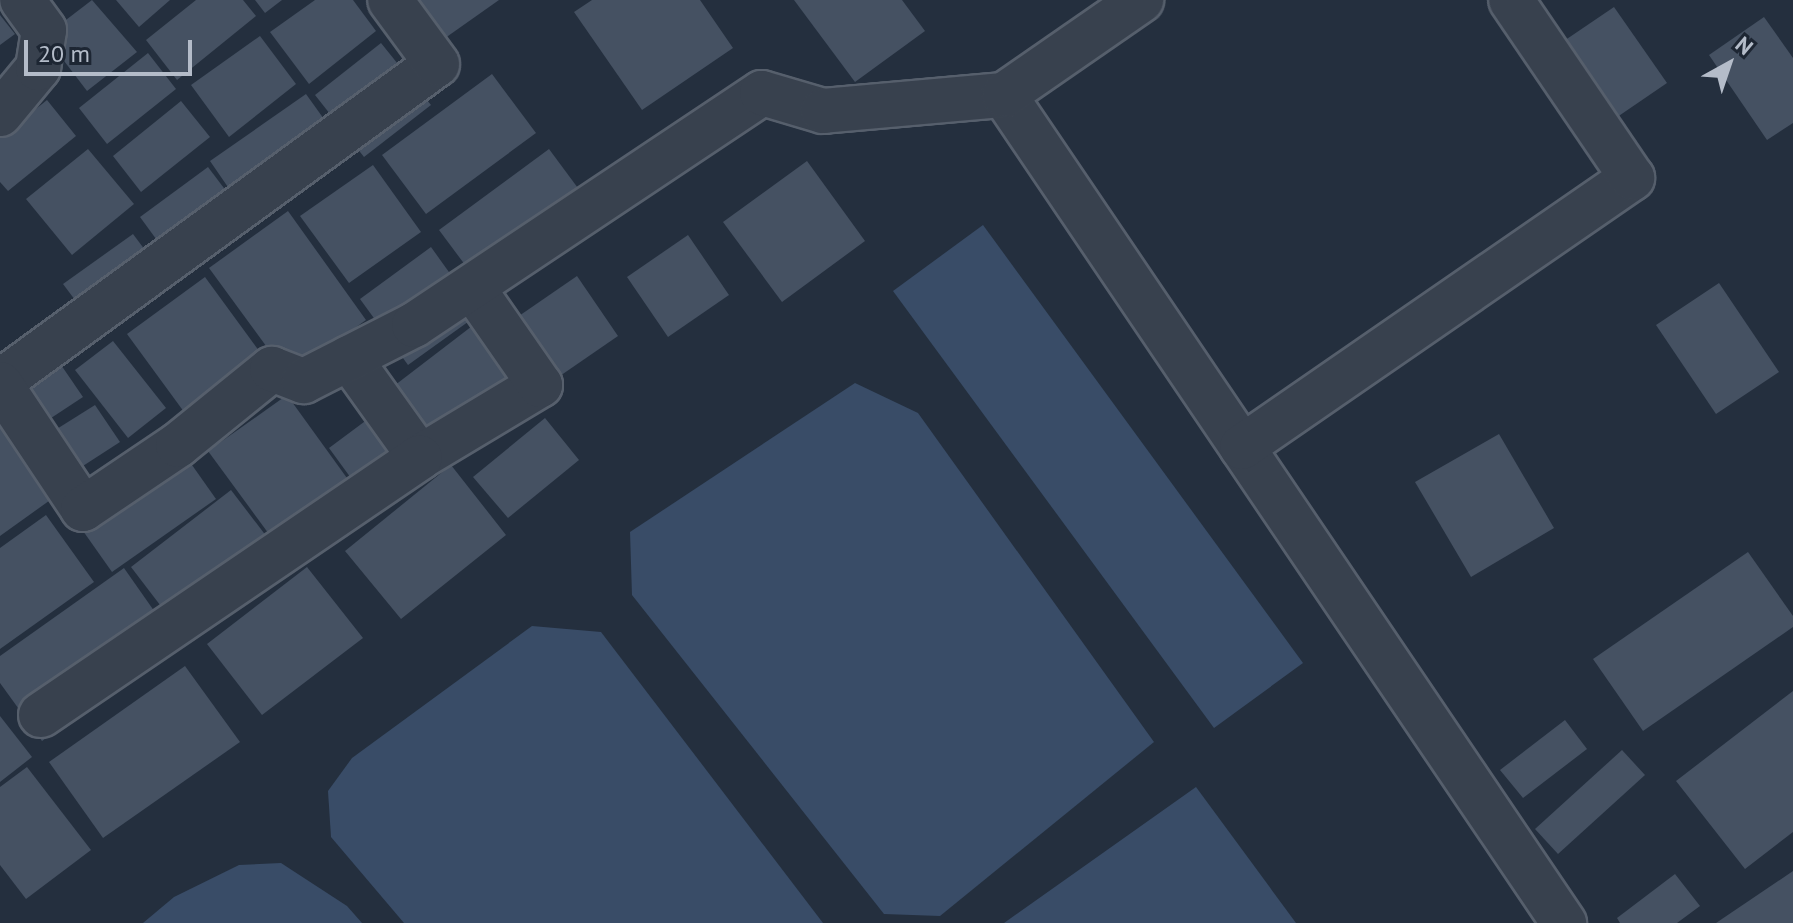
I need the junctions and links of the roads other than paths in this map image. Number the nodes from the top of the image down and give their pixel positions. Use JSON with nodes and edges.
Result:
{"nodes":[{"id":1,"x":22,"y":0,"type":"edge"},
{"id":2,"x":390,"y":0,"type":"edge"},
{"id":3,"x":1141,"y":0,"type":"edge"},
{"id":4,"x":1511,"y":0,"type":"edge"},
{"id":5,"x":1004,"y":95,"type":"junction"},
{"id":6,"x":0,"y":114,"type":"edge"},
{"id":7,"x":472,"y":287,"type":"junction"},
{"id":8,"x":349,"y":358,"type":"junction"},
{"id":9,"x":0,"y":383,"type":"edge"},
{"id":10,"x":1242,"y":447,"type":"junction"},
{"id":11,"x":420,"y":457,"type":"junction"},
{"id":12,"x":41,"y":715,"type":"dead end"},
{"id":13,"x":1564,"y":923,"type":"edge"}],
"edges":[{"from":1,"to":6,"type":"street"},
{"from":2,"to":9,"type":"street"},
{"from":3,"to":5,"type":"street"},
{"from":4,"to":10,"type":"street"},
{"from":5,"to":7,"type":"street"},
{"from":5,"to":10,"type":"street"},
{"from":7,"to":8,"type":"street"},
{"from":7,"to":11,"type":"street"},
{"from":8,"to":9,"type":"street"},
{"from":8,"to":11,"type":"street"},
{"from":10,"to":13,"type":"street"},
{"from":11,"to":12,"type":"street"}]}
